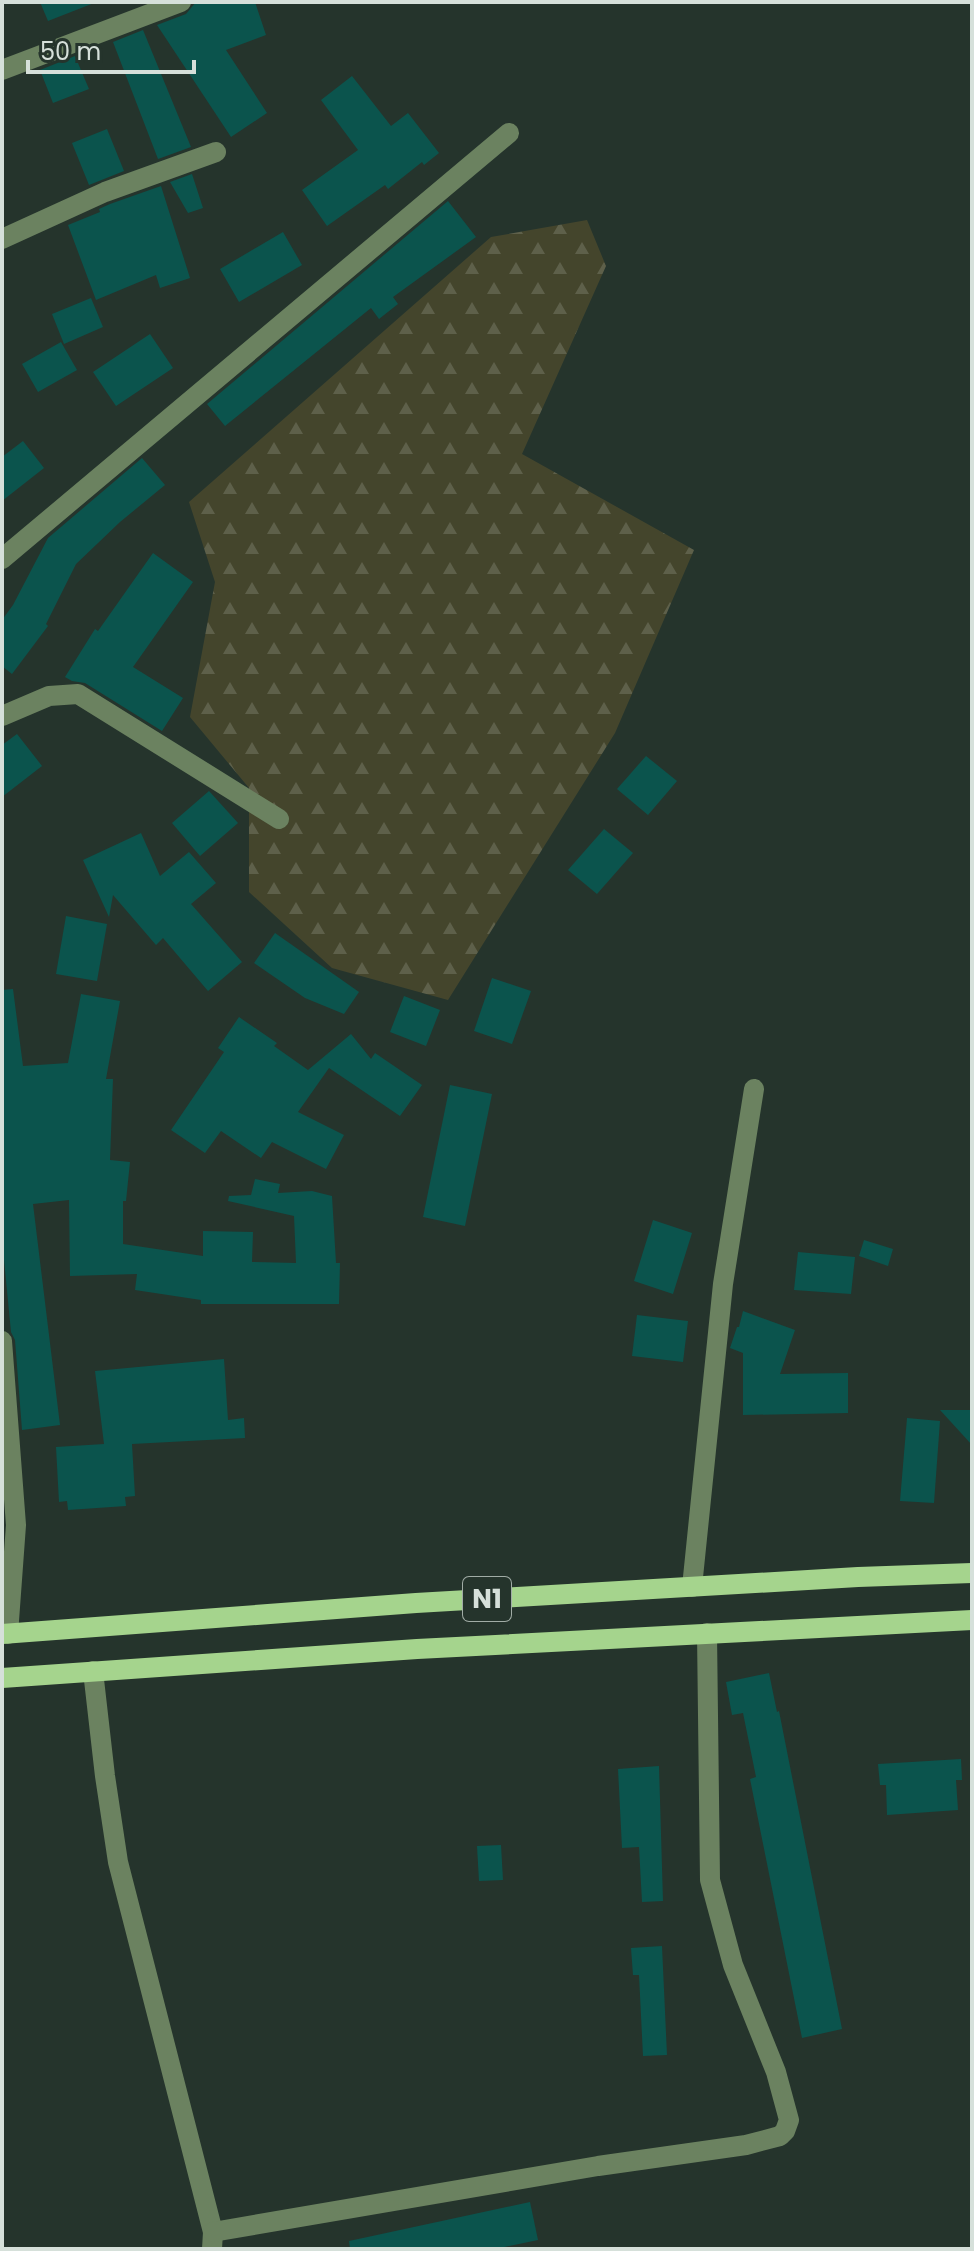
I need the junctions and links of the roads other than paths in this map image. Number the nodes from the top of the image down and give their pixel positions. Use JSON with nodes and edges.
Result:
{"nodes":[{"id":1,"x":181,"y":2,"type":"edge"},
{"id":2,"x":2,"y":70,"type":"edge"},
{"id":3,"x":509,"y":133,"type":"dead end"},
{"id":4,"x":216,"y":152,"type":"dead end"},
{"id":5,"x":2,"y":239,"type":"edge"},
{"id":6,"x":2,"y":559,"type":"edge"},
{"id":7,"x":2,"y":716,"type":"edge"},
{"id":8,"x":279,"y":819,"type":"dead end"},
{"id":9,"x":754,"y":1089,"type":"dead end"},
{"id":10,"x":2,"y":1341,"type":"edge"},
{"id":11,"x":972,"y":1573,"type":"edge"},
{"id":12,"x":692,"y":1587,"type":"junction"},
{"id":13,"x":972,"y":1620,"type":"edge"},
{"id":14,"x":707,"y":1633,"type":"junction"},
{"id":15,"x":5,"y":1634,"type":"edge"},
{"id":16,"x":93,"y":1671,"type":"junction"},
{"id":17,"x":2,"y":1678,"type":"edge"},
{"id":18,"x":212,"y":2240,"type":"edge"}],
"edges":[{"from":1,"to":2,"type":"street"},
{"from":3,"to":6,"type":"street"},
{"from":4,"to":5,"type":"street"},
{"from":7,"to":8,"type":"street"},
{"from":9,"to":12,"type":"street"},
{"from":10,"to":15,"type":"street"},
{"from":11,"to":12,"type":"main road","number":"N1"},
{"from":12,"to":15,"type":"main road","number":"N1"},
{"from":13,"to":14,"type":"main road","number":"N1"},
{"from":14,"to":16,"type":"main road","number":"N1"},
{"from":14,"to":18,"type":"street"},
{"from":16,"to":17,"type":"main road","number":"N1"},
{"from":16,"to":18,"type":"street"}]}
